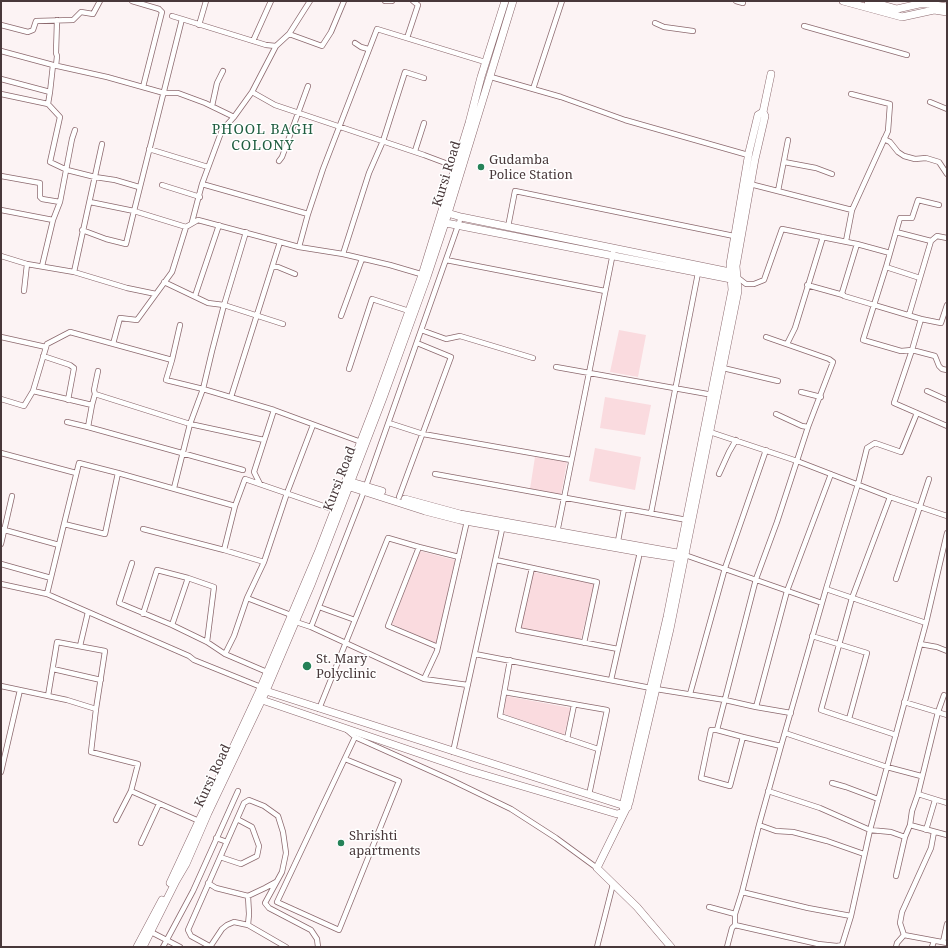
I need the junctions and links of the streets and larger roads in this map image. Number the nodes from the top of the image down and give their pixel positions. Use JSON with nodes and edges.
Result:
{"nodes":[{"id":1,"x":100,"y":1,"type":"edge"},
{"id":2,"x":132,"y":1,"type":"edge"},
{"id":3,"x":206,"y":1,"type":"edge"},
{"id":4,"x":271,"y":1,"type":"edge"},
{"id":5,"x":310,"y":1,"type":"edge"},
{"id":6,"x":344,"y":1,"type":"edge"},
{"id":7,"x":385,"y":1,"type":"edge"},
{"id":8,"x":392,"y":1,"type":"edge"},
{"id":9,"x":413,"y":1,"type":"edge"},
{"id":10,"x":505,"y":1,"type":"edge"},
{"id":11,"x":513,"y":1,"type":"edge"},
{"id":12,"x":562,"y":1,"type":"edge"},
{"id":13,"x":736,"y":1,"type":"edge"},
{"id":14,"x":843,"y":1,"type":"edge"},
{"id":15,"x":868,"y":1,"type":"edge"},
{"id":16,"x":743,"y":3,"type":"dead end"},
{"id":17,"x":947,"y":7,"type":"edge"},
{"id":18,"x":947,"y":12,"type":"edge"},
{"id":19,"x":172,"y":16,"type":"dead end"},
{"id":20,"x":182,"y":19,"type":"junction"},
{"id":21,"x":57,"y":20,"type":"junction"},
{"id":22,"x":655,"y":23,"type":"dead end"},
{"id":23,"x":1,"y":25,"type":"edge"},
{"id":24,"x":199,"y":25,"type":"junction"},
{"id":25,"x":804,"y":26,"type":"dead end"},
{"id":26,"x":693,"y":31,"type":"dead end"},
{"id":27,"x":289,"y":34,"type":"junction"},
{"id":28,"x":407,"y":38,"type":"junction"},
{"id":29,"x":253,"y":42,"type":"junction"},
{"id":30,"x":355,"y":43,"type":"dead end"},
{"id":31,"x":276,"y":46,"type":"junction"},
{"id":32,"x":368,"y":49,"type":"junction"},
{"id":33,"x":1,"y":51,"type":"edge"},
{"id":34,"x":907,"y":55,"type":"dead end"},
{"id":35,"x":486,"y":62,"type":"junction"},
{"id":36,"x":54,"y":66,"type":"junction"},
{"id":37,"x":223,"y":71,"type":"dead end"},
{"id":38,"x":771,"y":74,"type":"dead end"},
{"id":39,"x":491,"y":77,"type":"junction"},
{"id":40,"x":424,"y":78,"type":"dead end"},
{"id":41,"x":1,"y":79,"type":"edge"},
{"id":42,"x":308,"y":86,"type":"dead end"},
{"id":43,"x":143,"y":87,"type":"junction"},
{"id":44,"x":533,"y":89,"type":"junction"},
{"id":45,"x":50,"y":92,"type":"junction"},
{"id":46,"x":252,"y":92,"type":"junction"},
{"id":47,"x":164,"y":93,"type":"junction"},
{"id":48,"x":1,"y":94,"type":"edge"},
{"id":49,"x":850,"y":94,"type":"dead end"},
{"id":50,"x":930,"y":102,"type":"dead end"},
{"id":51,"x":48,"y":104,"type":"junction"},
{"id":52,"x":212,"y":106,"type":"junction"},
{"id":53,"x":947,"y":109,"type":"edge"},
{"id":54,"x":763,"y":112,"type":"junction"},
{"id":55,"x":299,"y":113,"type":"junction"},
{"id":56,"x":234,"y":116,"type":"junction"},
{"id":57,"x":424,"y":123,"type":"dead end"},
{"id":58,"x":340,"y":127,"type":"junction"},
{"id":59,"x":75,"y":130,"type":"dead end"},
{"id":60,"x":884,"y":139,"type":"junction"},
{"id":61,"x":788,"y":140,"type":"dead end"},
{"id":62,"x":383,"y":141,"type":"junction"},
{"id":63,"x":102,"y":144,"type":"dead end"},
{"id":64,"x":149,"y":149,"type":"junction"},
{"id":65,"x":415,"y":151,"type":"junction"},
{"id":66,"x":748,"y":155,"type":"junction"},
{"id":67,"x":279,"y":161,"type":"dead end"},
{"id":68,"x":784,"y":162,"type":"junction"},
{"id":69,"x":208,"y":167,"type":"junction"},
{"id":70,"x":459,"y":168,"type":"junction"},
{"id":71,"x":67,"y":170,"type":"junction"},
{"id":72,"x":947,"y":173,"type":"edge"},
{"id":73,"x":832,"y":174,"type":"dead end"},
{"id":74,"x":1,"y":176,"type":"edge"},
{"id":75,"x":95,"y":177,"type":"junction"},
{"id":76,"x":202,"y":184,"type":"junction"},
{"id":77,"x":750,"y":184,"type":"junction"},
{"id":78,"x":162,"y":185,"type":"dead end"},
{"id":79,"x":139,"y":187,"type":"junction"},
{"id":80,"x":778,"y":191,"type":"junction"},
{"id":81,"x":200,"y":197,"type":"junction"},
{"id":82,"x":60,"y":202,"type":"junction"},
{"id":83,"x":90,"y":202,"type":"junction"},
{"id":84,"x":940,"y":205,"type":"dead end"},
{"id":85,"x":1,"y":210,"type":"edge"},
{"id":86,"x":852,"y":210,"type":"junction"},
{"id":87,"x":134,"y":211,"type":"junction"},
{"id":88,"x":445,"y":213,"type":"junction"},
{"id":89,"x":308,"y":214,"type":"junction"},
{"id":90,"x":461,"y":217,"type":"junction"},
{"id":91,"x":53,"y":220,"type":"junction"},
{"id":92,"x":192,"y":222,"type":"junction"},
{"id":93,"x":442,"y":222,"type":"junction"},
{"id":94,"x":219,"y":225,"type":"junction"},
{"id":95,"x":458,"y":226,"type":"junction"},
{"id":96,"x":186,"y":227,"type":"junction"},
{"id":97,"x":508,"y":227,"type":"junction"},
{"id":98,"x":82,"y":230,"type":"junction"},
{"id":99,"x":246,"y":232,"type":"junction"},
{"id":100,"x":896,"y":232,"type":"junction"},
{"id":101,"x":734,"y":236,"type":"junction"},
{"id":102,"x":823,"y":237,"type":"junction"},
{"id":103,"x":947,"y":238,"type":"edge"},
{"id":104,"x":846,"y":241,"type":"junction"},
{"id":105,"x":931,"y":241,"type":"junction"},
{"id":106,"x":280,"y":242,"type":"junction"},
{"id":107,"x":857,"y":244,"type":"junction"},
{"id":108,"x":299,"y":247,"type":"junction"},
{"id":109,"x":613,"y":252,"type":"junction"},
{"id":110,"x":890,"y":253,"type":"junction"},
{"id":111,"x":343,"y":254,"type":"junction"},
{"id":112,"x":1,"y":256,"type":"edge"},
{"id":113,"x":362,"y":258,"type":"junction"},
{"id":114,"x":446,"y":260,"type":"junction"},
{"id":115,"x":27,"y":264,"type":"junction"},
{"id":116,"x":42,"y":266,"type":"junction"},
{"id":117,"x":272,"y":267,"type":"junction"},
{"id":118,"x":886,"y":267,"type":"junction"},
{"id":119,"x":74,"y":272,"type":"junction"},
{"id":120,"x":698,"y":273,"type":"junction"},
{"id":121,"x":295,"y":274,"type":"dead end"},
{"id":122,"x":424,"y":276,"type":"junction"},
{"id":123,"x":733,"y":276,"type":"junction"},
{"id":124,"x":920,"y":278,"type":"junction"},
{"id":125,"x":164,"y":282,"type":"junction"},
{"id":126,"x":808,"y":285,"type":"junction"},
{"id":127,"x":24,"y":291,"type":"dead end"},
{"id":128,"x":605,"y":291,"type":"junction"},
{"id":129,"x":156,"y":294,"type":"junction"},
{"id":130,"x":842,"y":295,"type":"junction"},
{"id":131,"x":195,"y":296,"type":"junction"},
{"id":132,"x":224,"y":305,"type":"junction"},
{"id":133,"x":874,"y":305,"type":"junction"},
{"id":134,"x":947,"y":305,"type":"edge"},
{"id":135,"x":409,"y":311,"type":"junction"},
{"id":136,"x":909,"y":315,"type":"junction"},
{"id":137,"x":256,"y":316,"type":"junction"},
{"id":138,"x":341,"y":316,"type":"dead end"},
{"id":139,"x":921,"y":319,"type":"junction"},
{"id":140,"x":283,"y":324,"type":"dead end"},
{"id":141,"x":180,"y":325,"type":"dead end"},
{"id":142,"x":421,"y":330,"type":"junction"},
{"id":143,"x":1,"y":337,"type":"edge"},
{"id":144,"x":766,"y":337,"type":"dead end"},
{"id":145,"x":417,"y":343,"type":"junction"},
{"id":146,"x":113,"y":344,"type":"junction"},
{"id":147,"x":787,"y":344,"type":"junction"},
{"id":148,"x":46,"y":347,"type":"junction"},
{"id":149,"x":912,"y":350,"type":"junction"},
{"id":150,"x":43,"y":356,"type":"junction"},
{"id":151,"x":533,"y":358,"type":"dead end"},
{"id":152,"x":172,"y":360,"type":"junction"},
{"id":153,"x":556,"y":367,"type":"dead end"},
{"id":154,"x":722,"y":368,"type":"junction"},
{"id":155,"x":349,"y":370,"type":"dead end"},
{"id":156,"x":947,"y":370,"type":"edge"},
{"id":157,"x":98,"y":371,"type":"dead end"},
{"id":158,"x":589,"y":373,"type":"junction"},
{"id":159,"x":778,"y":381,"type":"dead end"},
{"id":160,"x":676,"y":388,"type":"junction"},
{"id":161,"x":203,"y":389,"type":"junction"},
{"id":162,"x":33,"y":391,"type":"junction"},
{"id":163,"x":927,"y":391,"type":"dead end"},
{"id":164,"x":801,"y":392,"type":"dead end"},
{"id":165,"x":95,"y":394,"type":"junction"},
{"id":166,"x":714,"y":395,"type":"junction"},
{"id":167,"x":231,"y":397,"type":"junction"},
{"id":168,"x":821,"y":397,"type":"junction"},
{"id":169,"x":1,"y":399,"type":"edge"},
{"id":170,"x":68,"y":400,"type":"junction"},
{"id":171,"x":947,"y":400,"type":"edge"},
{"id":172,"x":92,"y":405,"type":"junction"},
{"id":173,"x":274,"y":410,"type":"junction"},
{"id":174,"x":917,"y":413,"type":"junction"},
{"id":175,"x":776,"y":414,"type":"dead end"},
{"id":176,"x":67,"y":422,"type":"dead end"},
{"id":177,"x":389,"y":423,"type":"junction"},
{"id":178,"x":190,"y":424,"type":"junction"},
{"id":179,"x":313,"y":425,"type":"junction"},
{"id":180,"x":947,"y":426,"type":"edge"},
{"id":181,"x":88,"y":427,"type":"junction"},
{"id":182,"x":808,"y":428,"type":"junction"},
{"id":183,"x":707,"y":431,"type":"junction"},
{"id":184,"x":422,"y":434,"type":"junction"},
{"id":185,"x":264,"y":440,"type":"junction"},
{"id":186,"x":736,"y":440,"type":"junction"},
{"id":187,"x":361,"y":442,"type":"junction"},
{"id":188,"x":766,"y":450,"type":"junction"},
{"id":189,"x":183,"y":452,"type":"junction"},
{"id":190,"x":1,"y":453,"type":"edge"},
{"id":191,"x":571,"y":460,"type":"junction"},
{"id":192,"x":797,"y":461,"type":"junction"},
{"id":193,"x":243,"y":470,"type":"dead end"},
{"id":194,"x":76,"y":473,"type":"junction"},
{"id":195,"x":118,"y":473,"type":"junction"},
{"id":196,"x":435,"y":474,"type":"dead end"},
{"id":197,"x":719,"y":474,"type":"dead end"},
{"id":198,"x":831,"y":474,"type":"junction"},
{"id":199,"x":929,"y":479,"type":"dead end"},
{"id":200,"x":260,"y":484,"type":"junction"},
{"id":201,"x":348,"y":484,"type":"junction"},
{"id":202,"x":858,"y":484,"type":"junction"},
{"id":203,"x":174,"y":488,"type":"junction"},
{"id":204,"x":365,"y":488,"type":"junction"},
{"id":205,"x":287,"y":493,"type":"junction"},
{"id":206,"x":12,"y":496,"type":"dead end"},
{"id":207,"x":399,"y":497,"type":"junction"},
{"id":208,"x":890,"y":497,"type":"junction"},
{"id":209,"x":564,"y":498,"type":"junction"},
{"id":210,"x":235,"y":506,"type":"junction"},
{"id":211,"x":920,"y":507,"type":"junction"},
{"id":212,"x":624,"y":509,"type":"junction"},
{"id":213,"x":334,"y":510,"type":"junction"},
{"id":214,"x":651,"y":514,"type":"junction"},
{"id":215,"x":947,"y":516,"type":"edge"},
{"id":216,"x":687,"y":520,"type":"junction"},
{"id":217,"x":467,"y":521,"type":"junction"},
{"id":218,"x":64,"y":524,"type":"junction"},
{"id":219,"x":503,"y":525,"type":"junction"},
{"id":220,"x":143,"y":529,"type":"dead end"},
{"id":221,"x":3,"y":530,"type":"edge"},
{"id":222,"x":947,"y":533,"type":"edge"},
{"id":223,"x":556,"y":534,"type":"junction"},
{"id":224,"x":618,"y":542,"type":"junction"},
{"id":225,"x":1,"y":544,"type":"edge"},
{"id":226,"x":59,"y":545,"type":"junction"},
{"id":227,"x":419,"y":548,"type":"junction"},
{"id":228,"x":224,"y":550,"type":"junction"},
{"id":229,"x":640,"y":552,"type":"junction"},
{"id":230,"x":682,"y":555,"type":"junction"},
{"id":231,"x":459,"y":557,"type":"junction"},
{"id":232,"x":496,"y":560,"type":"junction"},
{"id":233,"x":264,"y":562,"type":"junction"},
{"id":234,"x":132,"y":563,"type":"dead end"},
{"id":235,"x":1,"y":564,"type":"edge"},
{"id":236,"x":532,"y":568,"type":"junction"},
{"id":237,"x":725,"y":568,"type":"junction"},
{"id":238,"x":51,"y":578,"type":"junction"},
{"id":239,"x":188,"y":578,"type":"junction"},
{"id":240,"x":756,"y":579,"type":"junction"},
{"id":241,"x":896,"y":579,"type":"dead end"},
{"id":242,"x":1,"y":584,"type":"edge"},
{"id":243,"x":826,"y":589,"type":"junction"},
{"id":244,"x":788,"y":591,"type":"junction"},
{"id":245,"x":47,"y":594,"type":"junction"},
{"id":246,"x":247,"y":598,"type":"junction"},
{"id":247,"x":852,"y":598,"type":"junction"},
{"id":248,"x":822,"y":602,"type":"junction"},
{"id":249,"x":319,"y":607,"type":"junction"},
{"id":250,"x":88,"y":612,"type":"junction"},
{"id":251,"x":143,"y":614,"type":"junction"},
{"id":252,"x":294,"y":618,"type":"junction"},
{"id":253,"x":355,"y":620,"type":"junction"},
{"id":254,"x":926,"y":623,"type":"junction"},
{"id":255,"x":172,"y":625,"type":"junction"},
{"id":256,"x":311,"y":627,"type":"junction"},
{"id":257,"x":812,"y":636,"type":"junction"},
{"id":258,"x":208,"y":642,"type":"junction"},
{"id":259,"x":346,"y":643,"type":"junction"},
{"id":260,"x":584,"y":643,"type":"junction"},
{"id":261,"x":838,"y":644,"type":"junction"},
{"id":262,"x":920,"y":644,"type":"junction"},
{"id":263,"x":80,"y":646,"type":"junction"},
{"id":264,"x":438,"y":648,"type":"junction"},
{"id":265,"x":618,"y":649,"type":"junction"},
{"id":266,"x":947,"y":651,"type":"edge"},
{"id":267,"x":225,"y":654,"type":"junction"},
{"id":268,"x":475,"y":654,"type":"junction"},
{"id":269,"x":510,"y":660,"type":"junction"},
{"id":270,"x":53,"y":669,"type":"junction"},
{"id":271,"x":267,"y":672,"type":"junction"},
{"id":272,"x":424,"y":679,"type":"junction"},
{"id":273,"x":101,"y":680,"type":"junction"},
{"id":274,"x":611,"y":680,"type":"junction"},
{"id":275,"x":468,"y":685,"type":"junction"},
{"id":276,"x":1,"y":686,"type":"edge"},
{"id":277,"x":654,"y":688,"type":"junction"},
{"id":278,"x":20,"y":690,"type":"junction"},
{"id":279,"x":504,"y":692,"type":"junction"},
{"id":280,"x":262,"y":693,"type":"junction"},
{"id":281,"x":690,"y":694,"type":"junction"},
{"id":282,"x":944,"y":695,"type":"dead end"},
{"id":283,"x":48,"y":696,"type":"junction"},
{"id":284,"x":725,"y":700,"type":"junction"},
{"id":285,"x":904,"y":702,"type":"junction"},
{"id":286,"x":574,"y":704,"type":"junction"},
{"id":287,"x":756,"y":707,"type":"junction"},
{"id":288,"x":319,"y":709,"type":"junction"},
{"id":289,"x":96,"y":710,"type":"junction"},
{"id":290,"x":938,"y":712,"type":"junction"},
{"id":291,"x":791,"y":713,"type":"junction"},
{"id":292,"x":947,"y":715,"type":"edge"},
{"id":293,"x":849,"y":720,"type":"junction"},
{"id":294,"x":344,"y":728,"type":"junction"},
{"id":295,"x":717,"y":730,"type":"junction"},
{"id":296,"x":785,"y":733,"type":"junction"},
{"id":297,"x":896,"y":735,"type":"junction"},
{"id":298,"x":355,"y":737,"type":"junction"},
{"id":299,"x":744,"y":737,"type":"junction"},
{"id":300,"x":567,"y":739,"type":"junction"},
{"id":301,"x":781,"y":746,"type":"junction"},
{"id":302,"x":598,"y":749,"type":"junction"},
{"id":303,"x":453,"y":752,"type":"junction"},
{"id":304,"x":345,"y":759,"type":"junction"},
{"id":305,"x":886,"y":766,"type":"junction"},
{"id":306,"x":1,"y":772,"type":"edge"},
{"id":307,"x":921,"y":776,"type":"junction"},
{"id":308,"x":832,"y":783,"type":"dead end"},
{"id":309,"x":238,"y":791,"type":"dead end"},
{"id":310,"x":768,"y":791,"type":"junction"},
{"id":311,"x":130,"y":792,"type":"junction"},
{"id":312,"x":918,"y":794,"type":"junction"},
{"id":313,"x":588,"y":795,"type":"junction"},
{"id":314,"x":878,"y":799,"type":"junction"},
{"id":315,"x":935,"y":800,"type":"junction"},
{"id":316,"x":947,"y":803,"type":"edge"},
{"id":317,"x":159,"y":804,"type":"junction"},
{"id":318,"x":625,"y":808,"type":"junction"},
{"id":319,"x":238,"y":819,"type":"junction"},
{"id":320,"x":116,"y":820,"type":"dead end"},
{"id":321,"x":759,"y":824,"type":"junction"},
{"id":322,"x":910,"y":825,"type":"junction"},
{"id":323,"x":199,"y":826,"type":"junction"},
{"id":324,"x":870,"y":830,"type":"junction"},
{"id":325,"x":926,"y":830,"type":"junction"},
{"id":326,"x":934,"y":832,"type":"junction"},
{"id":327,"x":947,"y":835,"type":"edge"},
{"id":328,"x":905,"y":837,"type":"junction"},
{"id":329,"x":216,"y":838,"type":"junction"},
{"id":330,"x":227,"y":842,"type":"junction"},
{"id":331,"x":141,"y":843,"type":"dead end"},
{"id":332,"x":864,"y":854,"type":"junction"},
{"id":333,"x":220,"y":857,"type":"junction"},
{"id":334,"x":597,"y":868,"type":"junction"},
{"id":335,"x":896,"y":876,"type":"dead end"},
{"id":336,"x":278,"y":880,"type":"junction"},
{"id":337,"x":208,"y":883,"type":"junction"},
{"id":338,"x":614,"y":884,"type":"junction"},
{"id":339,"x":742,"y":892,"type":"junction"},
{"id":340,"x":248,"y":896,"type":"junction"},
{"id":341,"x":708,"y":907,"type":"dead end"},
{"id":342,"x":734,"y":914,"type":"junction"},
{"id":343,"x":851,"y":916,"type":"junction"},
{"id":344,"x":947,"y":924,"type":"edge"},
{"id":345,"x":248,"y":925,"type":"junction"},
{"id":346,"x":735,"y":925,"type":"junction"},
{"id":347,"x":151,"y":932,"type":"junction"},
{"id":348,"x":904,"y":935,"type":"junction"},
{"id":349,"x":167,"y":940,"type":"junction"},
{"id":350,"x":934,"y":941,"type":"junction"},
{"id":351,"x":945,"y":943,"type":"edge"},
{"id":352,"x":137,"y":947,"type":"edge"},
{"id":353,"x":143,"y":947,"type":"edge"},
{"id":354,"x":163,"y":947,"type":"edge"},
{"id":355,"x":180,"y":947,"type":"edge"},
{"id":356,"x":211,"y":947,"type":"edge"},
{"id":357,"x":286,"y":947,"type":"edge"},
{"id":358,"x":318,"y":947,"type":"edge"},
{"id":359,"x":597,"y":947,"type":"edge"},
{"id":360,"x":671,"y":947,"type":"edge"},
{"id":361,"x":727,"y":947,"type":"edge"},
{"id":362,"x":896,"y":947,"type":"edge"},
{"id":363,"x":932,"y":947,"type":"edge"}],
"edges":[{"from":1,"to":21,"type":"street"},
{"from":2,"to":43,"type":"street"},
{"from":3,"to":24,"type":"street"},
{"from":4,"to":29,"type":"street"},
{"from":5,"to":27,"type":"street"},
{"from":6,"to":27,"type":"street"},
{"from":7,"to":8,"type":"street"},
{"from":9,"to":28,"type":"street"},
{"from":10,"to":35,"type":"street","name":"Kursi Road"},
{"from":11,"to":39,"type":"street","name":"Kursi Road"},
{"from":12,"to":44,"type":"street"},
{"from":13,"to":16,"type":"street"},
{"from":14,"to":18,"type":"street"},
{"from":15,"to":17,"type":"street"},
{"from":19,"to":20,"type":"street"},
{"from":20,"to":24,"type":"street"},
{"from":20,"to":47,"type":"street"},
{"from":21,"to":23,"type":"street"},
{"from":21,"to":36,"type":"street"},
{"from":22,"to":26,"type":"street"},
{"from":24,"to":29,"type":"street"},
{"from":25,"to":34,"type":"street"},
{"from":27,"to":31,"type":"street"},
{"from":28,"to":32,"type":"street"},
{"from":28,"to":35,"type":"street"},
{"from":29,"to":31,"type":"street"},
{"from":30,"to":32,"type":"street"},
{"from":31,"to":46,"type":"street"},
{"from":32,"to":58,"type":"street"},
{"from":33,"to":36,"type":"street"},
{"from":35,"to":70,"type":"street","name":"Kursi Road"},
{"from":36,"to":43,"type":"street"},
{"from":36,"to":45,"type":"street"},
{"from":37,"to":52,"type":"street"},
{"from":38,"to":54,"type":"street"},
{"from":39,"to":44,"type":"street"},
{"from":39,"to":70,"type":"street","name":"Kursi Road"},
{"from":40,"to":62,"type":"street"},
{"from":41,"to":45,"type":"street"},
{"from":42,"to":55,"type":"street"},
{"from":43,"to":47,"type":"street"},
{"from":44,"to":66,"type":"street"},
{"from":45,"to":51,"type":"street"},
{"from":46,"to":55,"type":"street"},
{"from":46,"to":56,"type":"street"},
{"from":47,"to":52,"type":"street"},
{"from":47,"to":64,"type":"street"},
{"from":48,"to":51,"type":"street"},
{"from":49,"to":60,"type":"street"},
{"from":50,"to":53,"type":"street"},
{"from":51,"to":71,"type":"street"},
{"from":52,"to":56,"type":"street"},
{"from":54,"to":66,"type":"street"},
{"from":54,"to":77,"type":"street"},
{"from":55,"to":58,"type":"street"},
{"from":55,"to":67,"type":"street"},
{"from":56,"to":69,"type":"street"},
{"from":57,"to":65,"type":"street"},
{"from":58,"to":62,"type":"street"},
{"from":58,"to":89,"type":"street"},
{"from":59,"to":71,"type":"street"},
{"from":60,"to":72,"type":"street"},
{"from":60,"to":86,"type":"street"},
{"from":61,"to":68,"type":"street"},
{"from":62,"to":65,"type":"street"},
{"from":62,"to":111,"type":"street"},
{"from":63,"to":75,"type":"street"},
{"from":64,"to":69,"type":"street"},
{"from":64,"to":79,"type":"street"},
{"from":65,"to":70,"type":"street"},
{"from":66,"to":101,"type":"street"},
{"from":68,"to":73,"type":"street"},
{"from":68,"to":80,"type":"street"},
{"from":69,"to":76,"type":"street"},
{"from":70,"to":88,"type":"street","name":"Kursi Road"},
{"from":71,"to":75,"type":"street"},
{"from":71,"to":82,"type":"street"},
{"from":74,"to":82,"type":"street"},
{"from":75,"to":79,"type":"street"},
{"from":75,"to":83,"type":"street"},
{"from":76,"to":81,"type":"street"},
{"from":76,"to":89,"type":"street"},
{"from":77,"to":80,"type":"street"},
{"from":77,"to":123,"type":"street"},
{"from":78,"to":81,"type":"street"},
{"from":79,"to":87,"type":"street"},
{"from":80,"to":86,"type":"street"},
{"from":81,"to":92,"type":"street"},
{"from":82,"to":91,"type":"street"},
{"from":83,"to":87,"type":"street"},
{"from":83,"to":98,"type":"street"},
{"from":84,"to":100,"type":"street"},
{"from":85,"to":91,"type":"street"},
{"from":86,"to":104,"type":"street"},
{"from":87,"to":96,"type":"street"},
{"from":87,"to":98,"type":"street"},
{"from":88,"to":90,"type":"street"},
{"from":88,"to":93,"type":"street","name":"Kursi Road"},
{"from":89,"to":108,"type":"street"},
{"from":90,"to":95,"type":"street"},
{"from":90,"to":97,"type":"street"},
{"from":91,"to":116,"type":"street"},
{"from":92,"to":94,"type":"street"},
{"from":92,"to":96,"type":"street"},
{"from":93,"to":95,"type":"street"},
{"from":93,"to":122,"type":"street","name":"Kursi Road"},
{"from":94,"to":99,"type":"street"},
{"from":94,"to":131,"type":"street"},
{"from":95,"to":109,"type":"street"},
{"from":95,"to":114,"type":"street"},
{"from":96,"to":125,"type":"street"},
{"from":97,"to":101,"type":"street"},
{"from":97,"to":109,"type":"street"},
{"from":98,"to":119,"type":"street"},
{"from":99,"to":106,"type":"street"},
{"from":99,"to":132,"type":"street"},
{"from":100,"to":105,"type":"street"},
{"from":100,"to":110,"type":"street"},
{"from":101,"to":123,"type":"street"},
{"from":102,"to":104,"type":"street"},
{"from":102,"to":123,"type":"street"},
{"from":102,"to":126,"type":"street"},
{"from":103,"to":105,"type":"street"},
{"from":104,"to":107,"type":"street"},
{"from":105,"to":124,"type":"street"},
{"from":106,"to":108,"type":"street"},
{"from":106,"to":117,"type":"street"},
{"from":107,"to":110,"type":"street"},
{"from":107,"to":130,"type":"street"},
{"from":108,"to":111,"type":"street"},
{"from":109,"to":120,"type":"street"},
{"from":109,"to":123,"type":"street"},
{"from":109,"to":128,"type":"street"},
{"from":110,"to":118,"type":"street"},
{"from":111,"to":113,"type":"street"},
{"from":112,"to":115,"type":"street"},
{"from":113,"to":122,"type":"street"},
{"from":113,"to":138,"type":"street"},
{"from":114,"to":128,"type":"street"},
{"from":114,"to":142,"type":"street"},
{"from":115,"to":116,"type":"street"},
{"from":115,"to":127,"type":"street"},
{"from":116,"to":119,"type":"street"},
{"from":117,"to":121,"type":"street"},
{"from":117,"to":137,"type":"street"},
{"from":118,"to":124,"type":"street"},
{"from":118,"to":133,"type":"street"},
{"from":119,"to":129,"type":"street"},
{"from":120,"to":123,"type":"street"},
{"from":120,"to":160,"type":"street"},
{"from":122,"to":135,"type":"street","name":"Kursi Road"},
{"from":122,"to":201,"type":"street","name":"Kursi Road"},
{"from":123,"to":154,"type":"street"},
{"from":123,"to":166,"type":"street"},
{"from":124,"to":136,"type":"street"},
{"from":125,"to":129,"type":"street"},
{"from":125,"to":131,"type":"street"},
{"from":126,"to":130,"type":"street"},
{"from":126,"to":147,"type":"street"},
{"from":128,"to":158,"type":"street"},
{"from":129,"to":146,"type":"street"},
{"from":130,"to":133,"type":"street"},
{"from":131,"to":132,"type":"street"},
{"from":132,"to":137,"type":"street"},
{"from":132,"to":161,"type":"street"},
{"from":133,"to":136,"type":"street"},
{"from":133,"to":149,"type":"street"},
{"from":134,"to":139,"type":"street"},
{"from":135,"to":155,"type":"street"},
{"from":135,"to":187,"type":"street","name":"Kursi Road"},
{"from":136,"to":139,"type":"street"},
{"from":137,"to":140,"type":"street"},
{"from":137,"to":167,"type":"street"},
{"from":139,"to":149,"type":"street"},
{"from":141,"to":152,"type":"street"},
{"from":142,"to":145,"type":"street"},
{"from":142,"to":151,"type":"street"},
{"from":143,"to":148,"type":"street"},
{"from":144,"to":147,"type":"street"},
{"from":145,"to":177,"type":"street"},
{"from":145,"to":184,"type":"street"},
{"from":146,"to":148,"type":"street"},
{"from":146,"to":152,"type":"street"},
{"from":147,"to":168,"type":"street"},
{"from":148,"to":150,"type":"street"},
{"from":149,"to":156,"type":"street"},
{"from":149,"to":174,"type":"street"},
{"from":150,"to":162,"type":"street"},
{"from":150,"to":170,"type":"street"},
{"from":152,"to":161,"type":"street"},
{"from":153,"to":158,"type":"street"},
{"from":154,"to":159,"type":"street"},
{"from":154,"to":166,"type":"street"},
{"from":157,"to":165,"type":"street"},
{"from":158,"to":160,"type":"street"},
{"from":158,"to":191,"type":"street"},
{"from":160,"to":166,"type":"street"},
{"from":160,"to":214,"type":"street"},
{"from":161,"to":167,"type":"street"},
{"from":161,"to":178,"type":"street"},
{"from":162,"to":169,"type":"street"},
{"from":162,"to":170,"type":"street"},
{"from":163,"to":171,"type":"street"},
{"from":164,"to":168,"type":"street"},
{"from":165,"to":172,"type":"street"},
{"from":165,"to":178,"type":"street"},
{"from":166,"to":183,"type":"street"},
{"from":167,"to":173,"type":"street"},
{"from":168,"to":182,"type":"street"},
{"from":170,"to":172,"type":"street"},
{"from":172,"to":181,"type":"street"},
{"from":173,"to":179,"type":"street"},
{"from":173,"to":185,"type":"street"},
{"from":174,"to":180,"type":"street"},
{"from":174,"to":202,"type":"street"},
{"from":175,"to":182,"type":"street"},
{"from":176,"to":181,"type":"street"},
{"from":177,"to":184,"type":"street"},
{"from":177,"to":204,"type":"street"},
{"from":178,"to":185,"type":"street"},
{"from":178,"to":189,"type":"street"},
{"from":179,"to":187,"type":"street"},
{"from":179,"to":205,"type":"street"},
{"from":181,"to":189,"type":"street"},
{"from":182,"to":192,"type":"street"},
{"from":183,"to":186,"type":"street"},
{"from":183,"to":216,"type":"street"},
{"from":183,"to":230,"type":"street"},
{"from":184,"to":191,"type":"street"},
{"from":184,"to":207,"type":"street"},
{"from":185,"to":200,"type":"street"},
{"from":186,"to":188,"type":"street"},
{"from":186,"to":197,"type":"street"},
{"from":187,"to":201,"type":"street","name":"Kursi Road"},
{"from":188,"to":192,"type":"street"},
{"from":188,"to":237,"type":"street"},
{"from":189,"to":193,"type":"street"},
{"from":189,"to":203,"type":"street"},
{"from":190,"to":194,"type":"street"},
{"from":191,"to":209,"type":"street"},
{"from":192,"to":198,"type":"street"},
{"from":192,"to":240,"type":"street"},
{"from":194,"to":195,"type":"street"},
{"from":194,"to":218,"type":"street"},
{"from":195,"to":203,"type":"street"},
{"from":195,"to":218,"type":"street"},
{"from":196,"to":209,"type":"street"},
{"from":198,"to":202,"type":"street"},
{"from":198,"to":244,"type":"street"},
{"from":199,"to":211,"type":"street"},
{"from":200,"to":205,"type":"street"},
{"from":200,"to":210,"type":"street"},
{"from":201,"to":204,"type":"street"},
{"from":201,"to":213,"type":"street","name":"Kursi Road"},
{"from":201,"to":252,"type":"street","name":"Kursi Road"},
{"from":202,"to":208,"type":"street"},
{"from":202,"to":243,"type":"street"},
{"from":203,"to":210,"type":"street"},
{"from":204,"to":207,"type":"street"},
{"from":204,"to":217,"type":"street"},
{"from":204,"to":249,"type":"street"},
{"from":205,"to":213,"type":"street"},
{"from":205,"to":233,"type":"street"},
{"from":206,"to":221,"type":"street"},
{"from":207,"to":219,"type":"street"},
{"from":208,"to":211,"type":"street"},
{"from":208,"to":247,"type":"street"},
{"from":209,"to":212,"type":"street"},
{"from":209,"to":223,"type":"street"},
{"from":210,"to":228,"type":"street"},
{"from":211,"to":215,"type":"street"},
{"from":211,"to":241,"type":"street"},
{"from":212,"to":214,"type":"street"},
{"from":212,"to":224,"type":"street"},
{"from":213,"to":252,"type":"street","name":"Kursi Road"},
{"from":214,"to":216,"type":"street"},
{"from":216,"to":230,"type":"street"},
{"from":217,"to":219,"type":"street"},
{"from":217,"to":231,"type":"street"},
{"from":218,"to":226,"type":"street"},
{"from":219,"to":223,"type":"street"},
{"from":219,"to":232,"type":"street"},
{"from":220,"to":228,"type":"street"},
{"from":221,"to":225,"type":"street"},
{"from":221,"to":226,"type":"street"},
{"from":222,"to":254,"type":"street"},
{"from":223,"to":224,"type":"street"},
{"from":223,"to":229,"type":"street"},
{"from":224,"to":230,"type":"street"},
{"from":226,"to":238,"type":"street"},
{"from":227,"to":231,"type":"street"},
{"from":227,"to":253,"type":"street"},
{"from":227,"to":264,"type":"street"},
{"from":228,"to":233,"type":"street"},
{"from":229,"to":230,"type":"street"},
{"from":229,"to":265,"type":"street"},
{"from":230,"to":237,"type":"street"},
{"from":230,"to":277,"type":"street"},
{"from":231,"to":264,"type":"street"},
{"from":232,"to":236,"type":"street"},
{"from":232,"to":268,"type":"street"},
{"from":233,"to":246,"type":"street"},
{"from":234,"to":251,"type":"street"},
{"from":235,"to":238,"type":"street"},
{"from":236,"to":260,"type":"street"},
{"from":236,"to":260,"type":"street"},
{"from":237,"to":240,"type":"street"},
{"from":237,"to":281,"type":"street"},
{"from":238,"to":245,"type":"street"},
{"from":239,"to":251,"type":"street"},
{"from":239,"to":255,"type":"street"},
{"from":239,"to":258,"type":"street"},
{"from":240,"to":244,"type":"street"},
{"from":240,"to":284,"type":"street"},
{"from":242,"to":245,"type":"street"},
{"from":243,"to":247,"type":"street"},
{"from":243,"to":248,"type":"street"},
{"from":244,"to":248,"type":"street"},
{"from":244,"to":287,"type":"street"},
{"from":245,"to":250,"type":"street"},
{"from":246,"to":252,"type":"street"},
{"from":246,"to":267,"type":"street"},
{"from":247,"to":254,"type":"street"},
{"from":247,"to":261,"type":"street"},
{"from":248,"to":257,"type":"street"},
{"from":249,"to":253,"type":"street"},
{"from":249,"to":256,"type":"street"},
{"from":250,"to":263,"type":"street"},
{"from":250,"to":280,"type":"street"},
{"from":251,"to":255,"type":"street"},
{"from":252,"to":256,"type":"street"},
{"from":252,"to":271,"type":"street","name":"Kursi Road"},
{"from":252,"to":280,"type":"street","name":"Kursi Road"},
{"from":253,"to":259,"type":"street"},
{"from":254,"to":262,"type":"street"},
{"from":255,"to":258,"type":"street"},
{"from":256,"to":259,"type":"street"},
{"from":257,"to":261,"type":"street"},
{"from":257,"to":291,"type":"street"},
{"from":258,"to":267,"type":"street"},
{"from":259,"to":272,"type":"street"},
{"from":259,"to":288,"type":"street"},
{"from":260,"to":265,"type":"street"},
{"from":261,"to":293,"type":"street"},
{"from":261,"to":293,"type":"street"},
{"from":262,"to":266,"type":"street"},
{"from":262,"to":285,"type":"street"},
{"from":263,"to":270,"type":"street"},
{"from":263,"to":273,"type":"street"},
{"from":264,"to":272,"type":"street"},
{"from":265,"to":274,"type":"street"},
{"from":267,"to":271,"type":"street"},
{"from":268,"to":269,"type":"street"},
{"from":268,"to":275,"type":"street"},
{"from":269,"to":274,"type":"street"},
{"from":269,"to":279,"type":"street"},
{"from":270,"to":273,"type":"street"},
{"from":270,"to":283,"type":"street"},
{"from":271,"to":280,"type":"street","name":"Kursi Road"},
{"from":272,"to":275,"type":"street"},
{"from":273,"to":289,"type":"street"},
{"from":274,"to":277,"type":"street"},
{"from":275,"to":303,"type":"street"},
{"from":276,"to":278,"type":"street"},
{"from":277,"to":281,"type":"street"},
{"from":277,"to":318,"type":"street"},
{"from":278,"to":283,"type":"street"},
{"from":278,"to":306,"type":"street"},
{"from":279,"to":286,"type":"street"},
{"from":279,"to":300,"type":"street"},
{"from":280,"to":288,"type":"street"},
{"from":280,"to":294,"type":"street"},
{"from":280,"to":323,"type":"street","name":"Kursi Road"},
{"from":281,"to":284,"type":"street"},
{"from":282,"to":290,"type":"street"},
{"from":283,"to":289,"type":"street"},
{"from":284,"to":287,"type":"street"},
{"from":284,"to":295,"type":"street"},
{"from":285,"to":290,"type":"street"},
{"from":285,"to":297,"type":"street"},
{"from":286,"to":300,"type":"street"},
{"from":286,"to":302,"type":"street"},
{"from":287,"to":291,"type":"street"},
{"from":288,"to":303,"type":"street"},
{"from":289,"to":311,"type":"street"},
{"from":290,"to":292,"type":"street"},
{"from":290,"to":307,"type":"street"},
{"from":291,"to":296,"type":"street"},
{"from":293,"to":297,"type":"street"},
{"from":294,"to":298,"type":"street"},
{"from":294,"to":318,"type":"street"},
{"from":295,"to":299,"type":"street"},
{"from":295,"to":299,"type":"street"},
{"from":296,"to":301,"type":"street"},
{"from":296,"to":305,"type":"street"},
{"from":297,"to":305,"type":"street"},
{"from":298,"to":304,"type":"street"},
{"from":298,"to":334,"type":"street"},
{"from":299,"to":301,"type":"street"},
{"from":300,"to":302,"type":"street"},
{"from":301,"to":310,"type":"street"},
{"from":302,"to":313,"type":"street"},
{"from":303,"to":313,"type":"street"},
{"from":304,"to":304,"type":"street"},
{"from":305,"to":307,"type":"street"},
{"from":305,"to":314,"type":"street"},
{"from":307,"to":312,"type":"street"},
{"from":308,"to":314,"type":"street"},
{"from":309,"to":329,"type":"street"},
{"from":310,"to":321,"type":"street"},
{"from":310,"to":324,"type":"street"},
{"from":311,"to":317,"type":"street"},
{"from":311,"to":320,"type":"street"},
{"from":312,"to":315,"type":"street"},
{"from":312,"to":322,"type":"street"},
{"from":313,"to":318,"type":"street"},
{"from":314,"to":324,"type":"street"},
{"from":315,"to":316,"type":"street"},
{"from":315,"to":325,"type":"street"},
{"from":317,"to":323,"type":"street"},
{"from":317,"to":331,"type":"street"},
{"from":318,"to":334,"type":"street"},
{"from":319,"to":330,"type":"street"},
{"from":319,"to":333,"type":"street"},
{"from":319,"to":336,"type":"street"},
{"from":321,"to":332,"type":"street"},
{"from":321,"to":339,"type":"street"},
{"from":322,"to":325,"type":"street"},
{"from":322,"to":328,"type":"street"},
{"from":323,"to":347,"type":"street","name":"Kursi Road"},
{"from":323,"to":352,"type":"street","name":"Kursi Road"},
{"from":324,"to":328,"type":"street"},
{"from":324,"to":332,"type":"street"},
{"from":325,"to":326,"type":"street"},
{"from":326,"to":327,"type":"street"},
{"from":326,"to":348,"type":"street"},
{"from":328,"to":335,"type":"street"},
{"from":329,"to":330,"type":"street"},
{"from":329,"to":349,"type":"street"},
{"from":330,"to":333,"type":"street"},
{"from":332,"to":343,"type":"street"},
{"from":333,"to":337,"type":"street"},
{"from":334,"to":338,"type":"street"},
{"from":336,"to":340,"type":"street"},
{"from":336,"to":358,"type":"street"},
{"from":337,"to":340,"type":"street"},
{"from":337,"to":356,"type":"street"},
{"from":338,"to":359,"type":"street"},
{"from":338,"to":360,"type":"street"},
{"from":339,"to":342,"type":"street"},
{"from":339,"to":343,"type":"street"},
{"from":340,"to":345,"type":"street"},
{"from":341,"to":342,"type":"street"},
{"from":342,"to":346,"type":"street"},
{"from":343,"to":346,"type":"street"},
{"from":344,"to":351,"type":"street"},
{"from":345,"to":356,"type":"street"},
{"from":345,"to":357,"type":"street"},
{"from":346,"to":361,"type":"street"},
{"from":347,"to":349,"type":"street"},
{"from":347,"to":353,"type":"street","name":"Kursi Road"},
{"from":348,"to":350,"type":"street"},
{"from":348,"to":362,"type":"street"},
{"from":349,"to":354,"type":"street"},
{"from":349,"to":355,"type":"street"},
{"from":350,"to":351,"type":"street"},
{"from":350,"to":363,"type":"street"}]}
